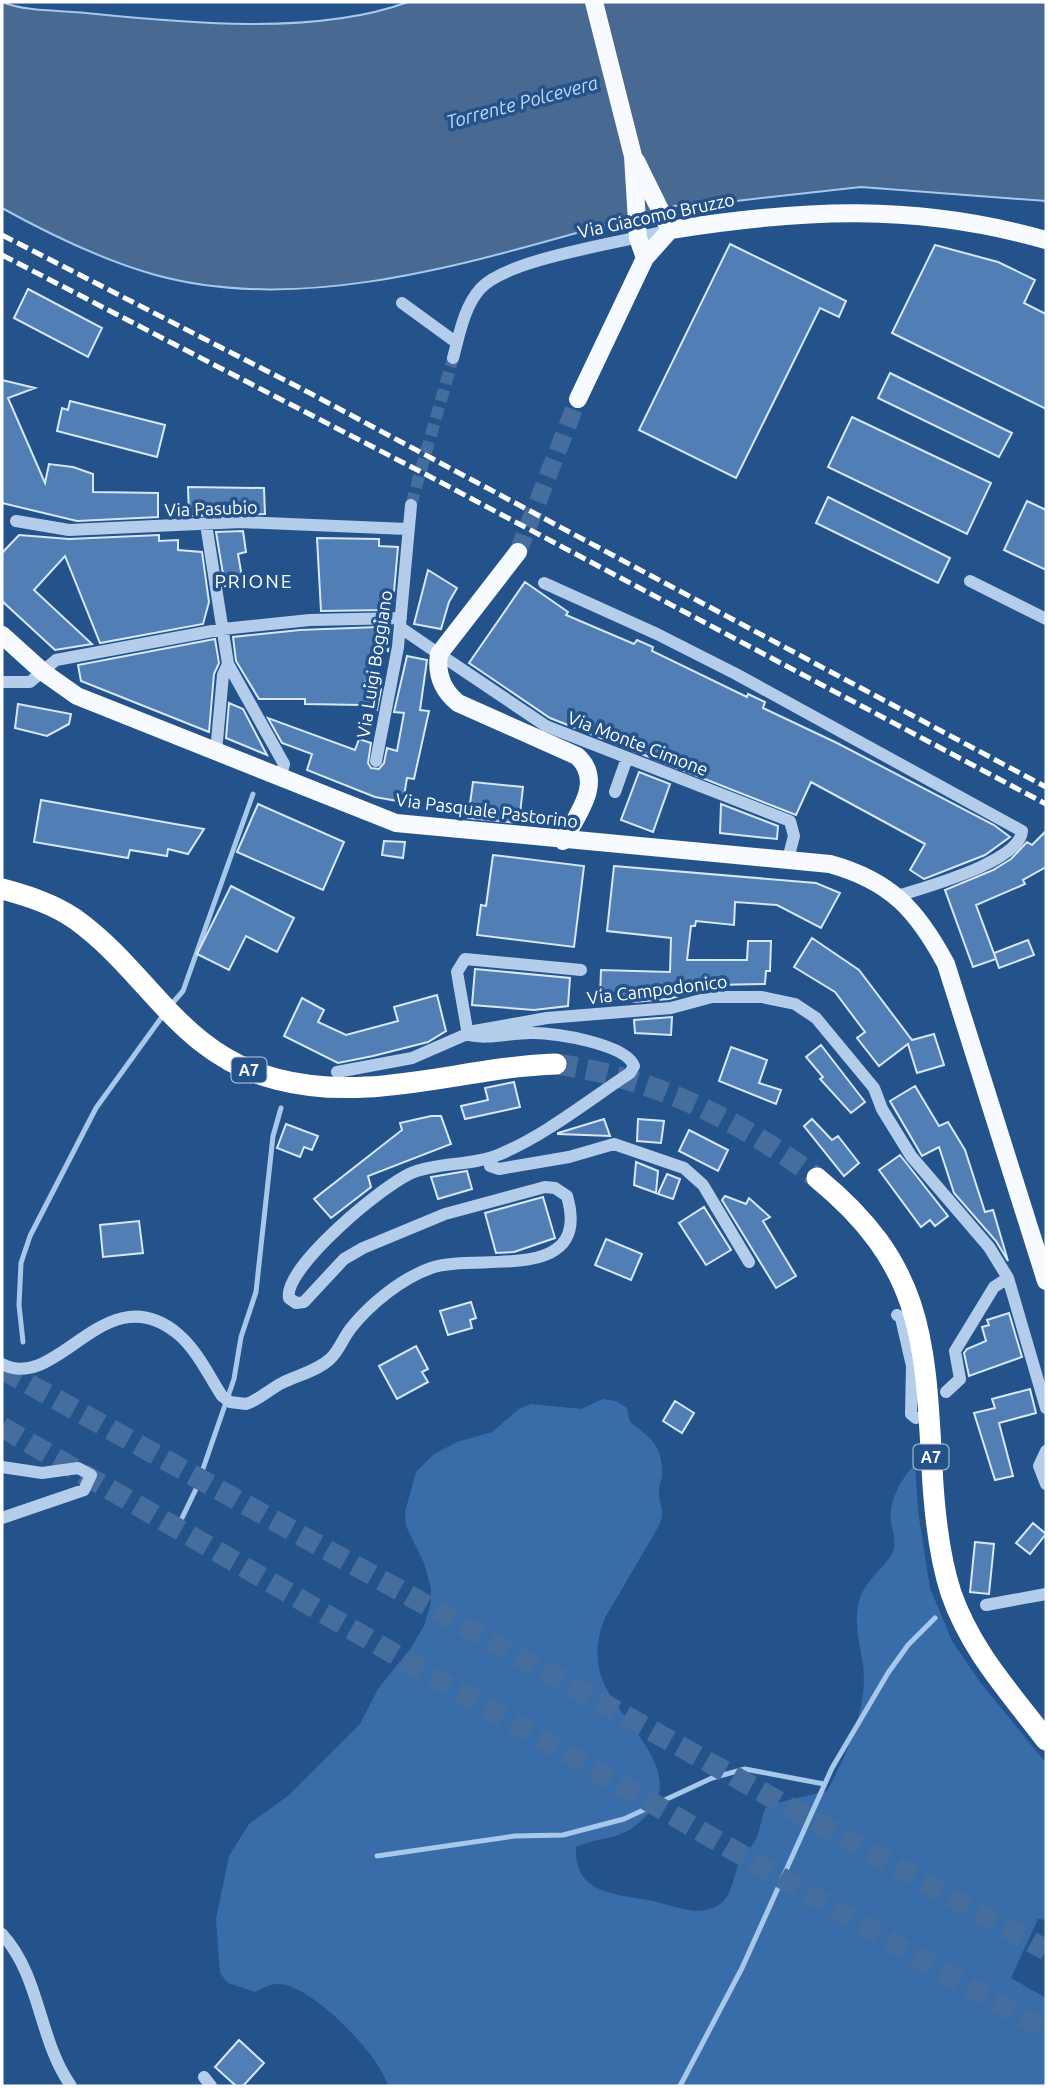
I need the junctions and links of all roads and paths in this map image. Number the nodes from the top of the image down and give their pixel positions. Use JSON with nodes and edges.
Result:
{"nodes":[{"id":1,"x":594,"y":2,"type":"edge"},
{"id":2,"x":633,"y":156,"type":"junction"},
{"id":3,"x":670,"y":230,"type":"junction"},
{"id":4,"x":638,"y":239,"type":"junction"},
{"id":5,"x":1046,"y":240,"type":"edge"},
{"id":6,"x":645,"y":258,"type":"junction"},
{"id":7,"x":402,"y":303,"type":"dead end"},
{"id":8,"x":457,"y":343,"type":"junction"},
{"id":9,"x":453,"y":358,"type":"tunnel mouth"},
{"id":10,"x":578,"y":399,"type":"tunnel mouth"},
{"id":11,"x":411,"y":505,"type":"tunnel mouth"},
{"id":12,"x":16,"y":521,"type":"dead end"},
{"id":13,"x":206,"y":524,"type":"junction"},
{"id":14,"x":407,"y":529,"type":"junction"},
{"id":15,"x":518,"y":552,"type":"tunnel mouth"},
{"id":16,"x":970,"y":581,"type":"dead end"},
{"id":17,"x":544,"y":583,"type":"dead end"},
{"id":18,"x":1046,"y":619,"type":"edge"},
{"id":19,"x":401,"y":623,"type":"junction"},
{"id":20,"x":223,"y":629,"type":"junction"},
{"id":21,"x":2,"y":635,"type":"edge"},
{"id":22,"x":444,"y":657,"type":"junction"},
{"id":23,"x":228,"y":664,"type":"junction"},
{"id":24,"x":43,"y":672,"type":"junction"},
{"id":25,"x":2,"y":682,"type":"edge"},
{"id":26,"x":216,"y":752,"type":"junction"},
{"id":27,"x":627,"y":758,"type":"junction"},
{"id":28,"x":376,"y":761,"type":"dead end"},
{"id":29,"x":280,"y":778,"type":"junction"},
{"id":30,"x":615,"y":792,"type":"dead end"},
{"id":31,"x":563,"y":841,"type":"junction"},
{"id":32,"x":788,"y":859,"type":"junction"},
{"id":33,"x":2,"y":889,"type":"edge"},
{"id":34,"x":898,"y":896,"type":"junction"},
{"id":35,"x":581,"y":970,"type":"dead end"},
{"id":36,"x":468,"y":1035,"type":"junction"},
{"id":37,"x":556,"y":1064,"type":"tunnel mouth"},
{"id":38,"x":337,"y":1072,"type":"dead end"},
{"id":39,"x":493,"y":1157,"type":"junction"},
{"id":40,"x":817,"y":1178,"type":"tunnel mouth"},
{"id":41,"x":749,"y":1262,"type":"dead end"},
{"id":42,"x":1008,"y":1278,"type":"junction"},
{"id":43,"x":1046,"y":1281,"type":"edge"},
{"id":44,"x":897,"y":1315,"type":"dead end"},
{"id":45,"x":2,"y":1364,"type":"edge"},
{"id":46,"x":946,"y":1392,"type":"dead end"},
{"id":47,"x":1046,"y":1408,"type":"edge"},
{"id":48,"x":916,"y":1418,"type":"dead end"},
{"id":49,"x":1046,"y":1451,"type":"edge"},
{"id":50,"x":2,"y":1467,"type":"edge"},
{"id":51,"x":1046,"y":1484,"type":"edge"},
{"id":52,"x":2,"y":1518,"type":"edge"},
{"id":53,"x":1046,"y":1594,"type":"edge"},
{"id":54,"x":986,"y":1605,"type":"dead end"},
{"id":55,"x":1046,"y":1740,"type":"edge"},
{"id":56,"x":2,"y":1934,"type":"edge"},
{"id":57,"x":69,"y":2083,"type":"edge"}],
"edges":[{"from":1,"to":2,"type":"main road"},
{"from":2,"to":3,"type":"main road"},
{"from":2,"to":4,"type":"main road"},
{"from":3,"to":4,"type":"street","name":"Via Giacomo Bruzzo"},
{"from":3,"to":5,"type":"main road","name":"Via Giacomo Bruzzo"},
{"from":3,"to":6,"type":"main road"},
{"from":4,"to":6,"type":"main road"},
{"from":4,"to":8,"type":"street","name":"Via Giacomo Bruzzo"},
{"from":6,"to":10,"type":"main road"},
{"from":7,"to":8,"type":"street"},
{"from":8,"to":9,"type":"street","name":"Via Giacomo Bruzzo"},
{"from":11,"to":14,"type":"street"},
{"from":12,"to":13,"type":"street","name":"Via Pasubio"},
{"from":13,"to":14,"type":"street","name":"Via Pasubio"},
{"from":13,"to":20,"type":"street"},
{"from":14,"to":19,"type":"street","name":"Via Luigi Boggiano"},
{"from":15,"to":22,"type":"main road"},
{"from":16,"to":18,"type":"street"},
{"from":17,"to":34,"type":"street"},
{"from":19,"to":20,"type":"street"},
{"from":19,"to":22,"type":"street","name":"Via Monte Cimone"},
{"from":19,"to":28,"type":"street","name":"Via Luigi Boggiano"},
{"from":20,"to":23,"type":"street"},
{"from":20,"to":24,"type":"street"},
{"from":21,"to":24,"type":"main road","name":"Via Pasquale Pastorino"},
{"from":22,"to":27,"type":"street","name":"Via Monte Cimone"},
{"from":22,"to":31,"type":"main road"},
{"from":23,"to":26,"type":"street"},
{"from":23,"to":29,"type":"street"},
{"from":24,"to":25,"type":"street"},
{"from":24,"to":26,"type":"main road","name":"Via Pasquale Pastorino"},
{"from":26,"to":29,"type":"main road","name":"Via Pasquale Pastorino"},
{"from":27,"to":30,"type":"street"},
{"from":27,"to":32,"type":"street","name":"Via Monte Cimone"},
{"from":29,"to":31,"type":"main road","name":"Via Pasquale Pastorino"},
{"from":31,"to":32,"type":"main road","name":"Via Pasquale Pastorino"},
{"from":32,"to":34,"type":"main road","name":"Via Pasquale Pastorino"},
{"from":33,"to":37,"type":"highway","number":"A7"},
{"from":34,"to":43,"type":"main road"},
{"from":35,"to":36,"type":"street","name":"Via Campodonico"},
{"from":36,"to":38,"type":"street","name":"Via Campodonico"},
{"from":36,"to":39,"type":"street","name":"Via Campodonico"},
{"from":36,"to":42,"type":"street","name":"Via Campodonico"},
{"from":39,"to":41,"type":"street"},
{"from":39,"to":45,"type":"street","name":"Via Campodonico"},
{"from":40,"to":55,"type":"highway","number":"A7"},
{"from":42,"to":46,"type":"street"},
{"from":42,"to":47,"type":"street","name":"Via Campodonico"},
{"from":44,"to":48,"type":"street"},
{"from":49,"to":51,"type":"street"},
{"from":50,"to":52,"type":"street"},
{"from":53,"to":54,"type":"street"},
{"from":56,"to":57,"type":"street"}]}
